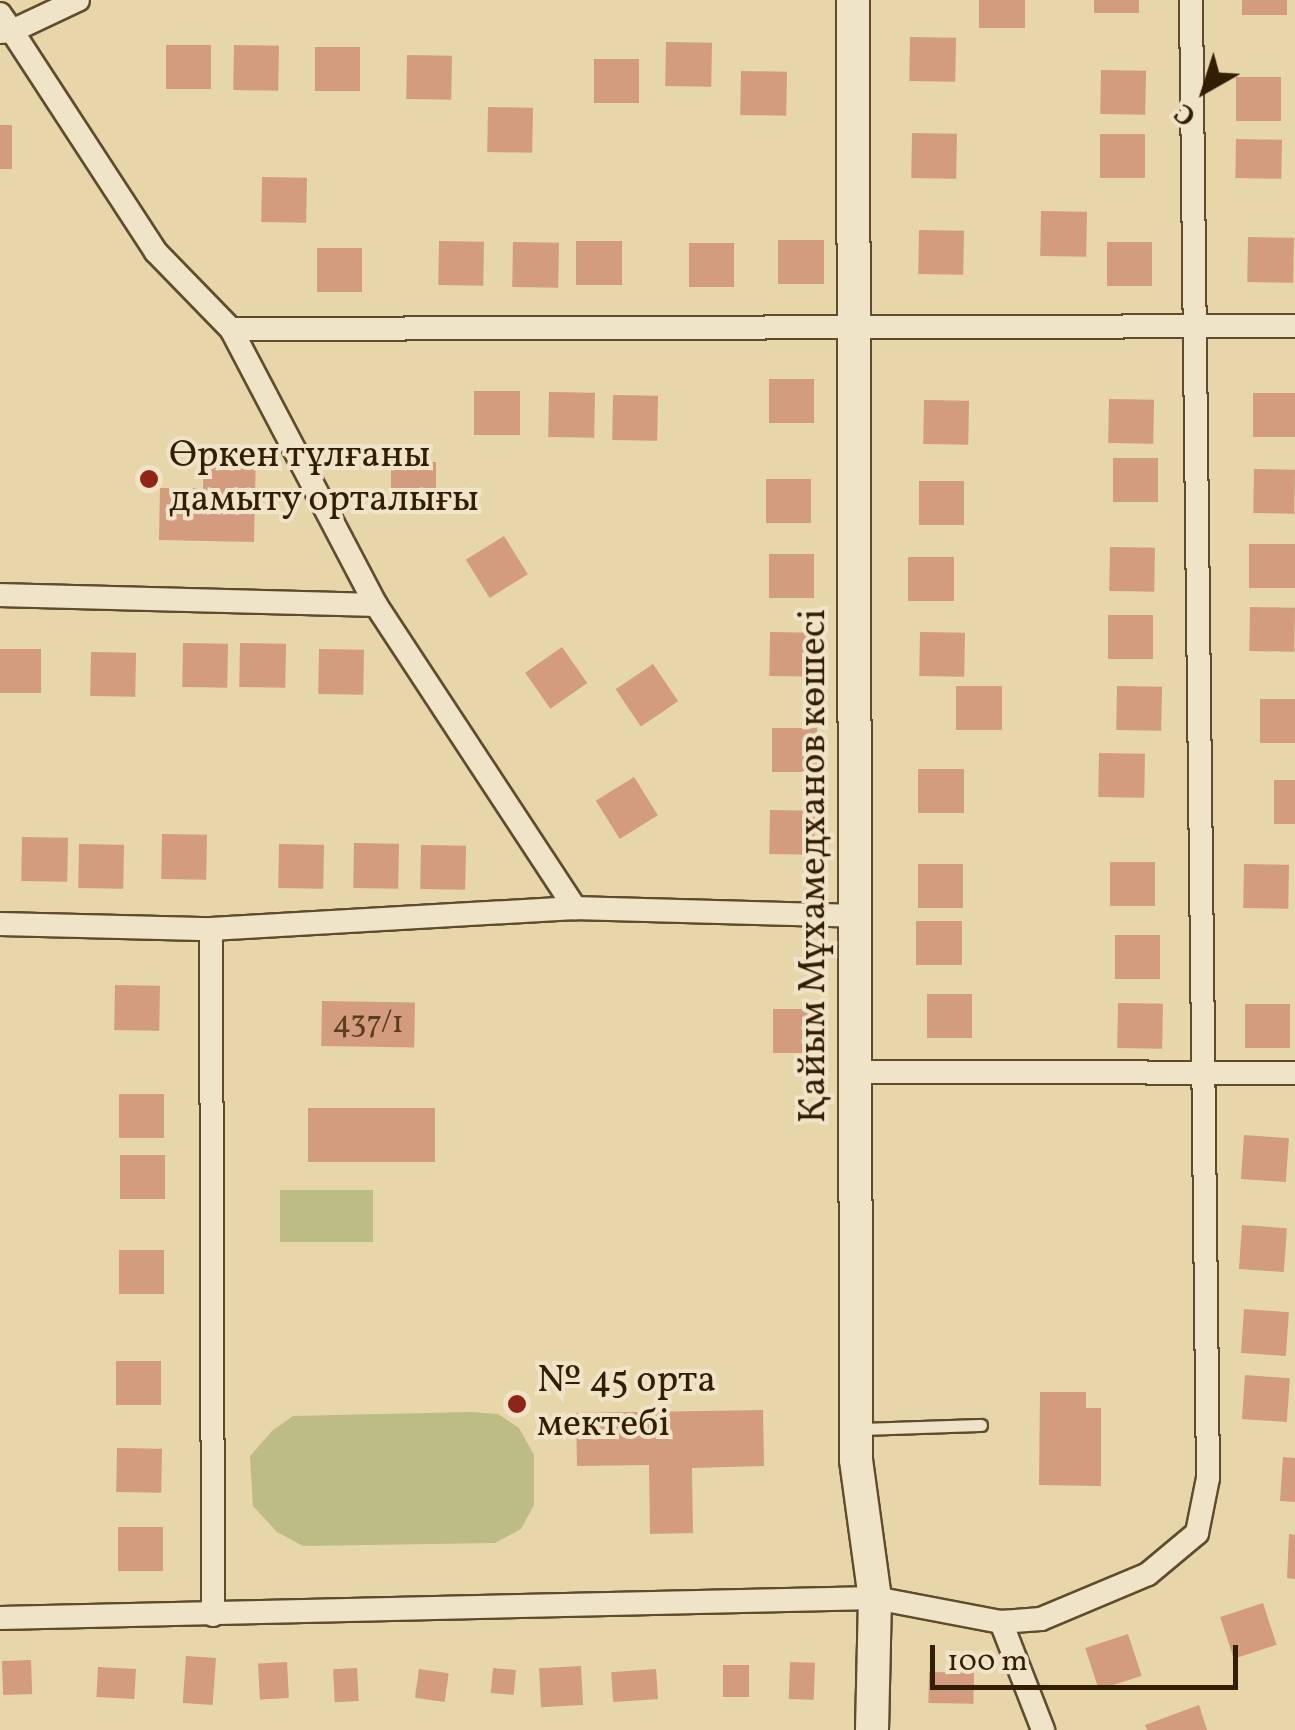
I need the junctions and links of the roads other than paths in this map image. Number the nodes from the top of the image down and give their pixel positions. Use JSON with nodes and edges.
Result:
{"nodes":[{"id":1,"x":78,"y":0,"type":"edge"},
{"id":2,"x":853,"y":0,"type":"edge"},
{"id":3,"x":1190,"y":0,"type":"edge"},
{"id":4,"x":4,"y":26,"type":"edge"},
{"id":5,"x":1295,"y":326,"type":"edge"},
{"id":6,"x":854,"y":328,"type":"junction"},
{"id":7,"x":231,"y":329,"type":"junction"},
{"id":8,"x":1197,"y":329,"type":"junction"},
{"id":9,"x":0,"y":594,"type":"edge"},
{"id":10,"x":376,"y":605,"type":"junction"},
{"id":11,"x":574,"y":908,"type":"junction"},
{"id":12,"x":855,"y":916,"type":"junction"},
{"id":13,"x":0,"y":924,"type":"edge"},
{"id":14,"x":211,"y":929,"type":"junction"},
{"id":15,"x":855,"y":1072,"type":"junction"},
{"id":16,"x":1205,"y":1072,"type":"junction"},
{"id":17,"x":1295,"y":1073,"type":"edge"},
{"id":18,"x":981,"y":1425,"type":"dead end"},
{"id":19,"x":856,"y":1429,"type":"junction"},
{"id":20,"x":874,"y":1598,"type":"junction"},
{"id":21,"x":214,"y":1615,"type":"junction"},
{"id":22,"x":0,"y":1618,"type":"edge"},
{"id":23,"x":1001,"y":1622,"type":"junction"},
{"id":24,"x":872,"y":1730,"type":"edge"},
{"id":25,"x":1043,"y":1730,"type":"edge"}],
"edges":[{"from":1,"to":4,"type":"street"},
{"from":2,"to":6,"type":"street","name":"Қайым Мұхамедханов көшесі"},
{"from":3,"to":8,"type":"street"},
{"from":4,"to":7,"type":"street"},
{"from":5,"to":8,"type":"street"},
{"from":6,"to":7,"type":"street"},
{"from":6,"to":8,"type":"street"},
{"from":6,"to":12,"type":"street","name":"Қайым Мұхамедханов көшесі"},
{"from":7,"to":10,"type":"street"},
{"from":8,"to":16,"type":"street"},
{"from":9,"to":10,"type":"street"},
{"from":10,"to":11,"type":"street"},
{"from":11,"to":12,"type":"street"},
{"from":11,"to":14,"type":"street"},
{"from":12,"to":15,"type":"street","name":"Қайым Мұхамедханов көшесі"},
{"from":13,"to":14,"type":"street"},
{"from":14,"to":21,"type":"street"},
{"from":15,"to":16,"type":"street"},
{"from":15,"to":19,"type":"street","name":"Қайым Мұхамедханов көшесі"},
{"from":16,"to":17,"type":"street"},
{"from":16,"to":23,"type":"street"},
{"from":18,"to":19,"type":"lane"},
{"from":19,"to":20,"type":"street","name":"Қайым Мұхамедханов көшесі"},
{"from":20,"to":21,"type":"street"},
{"from":20,"to":23,"type":"street"},
{"from":20,"to":24,"type":"street","name":"Қайым Мұхамедханов көшесі"},
{"from":21,"to":22,"type":"street"},
{"from":23,"to":25,"type":"street"}]}
